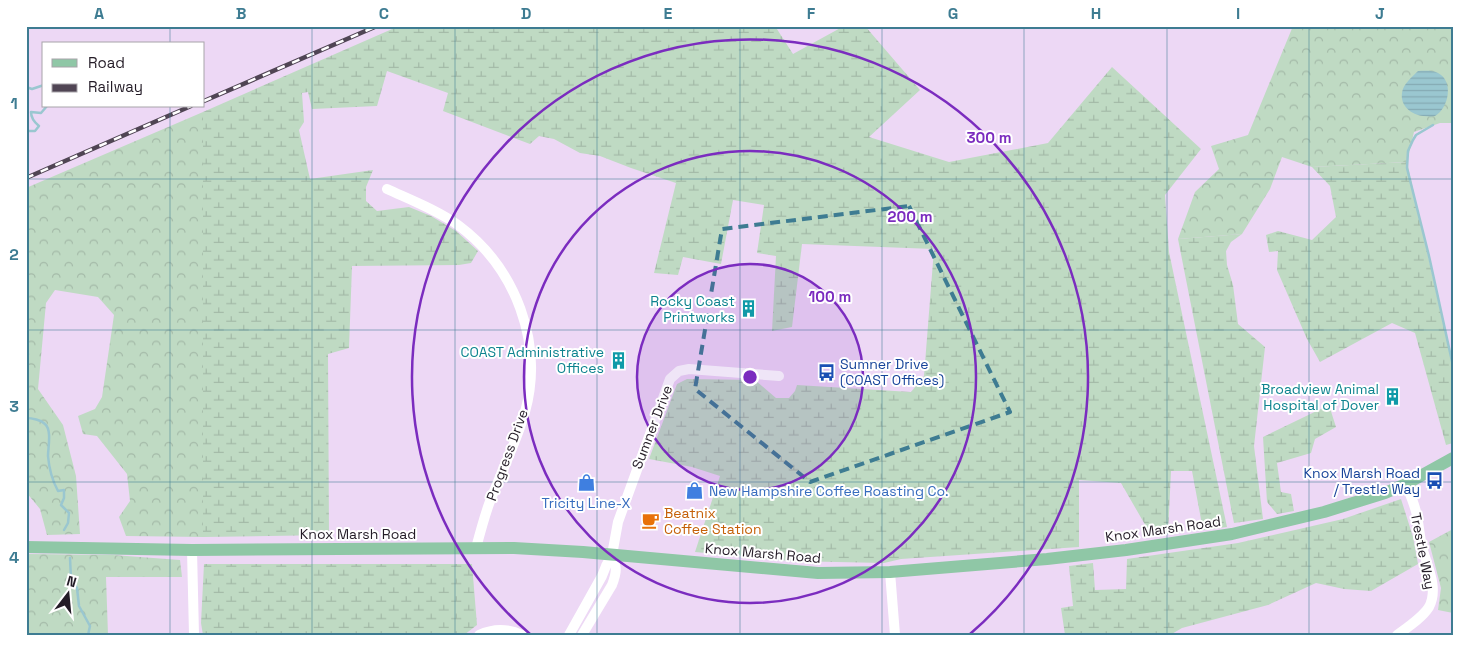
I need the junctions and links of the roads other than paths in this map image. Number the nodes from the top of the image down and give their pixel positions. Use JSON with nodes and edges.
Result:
{"nodes":[{"id":1,"x":387,"y":189,"type":"dead end"},
{"id":2,"x":780,"y":376,"type":"dead end"},
{"id":3,"x":1453,"y":458,"type":"edge"},
{"id":4,"x":1406,"y":484,"type":"junction"},
{"id":5,"x":26,"y":547,"type":"edge"},
{"id":6,"x":476,"y":548,"type":"junction"},
{"id":7,"x":192,"y":550,"type":"junction"},
{"id":8,"x":612,"y":555,"type":"junction"},
{"id":9,"x":890,"y":572,"type":"junction"},
{"id":10,"x":194,"y":635,"type":"edge"},
{"id":11,"x":479,"y":635,"type":"edge"},
{"id":12,"x":522,"y":635,"type":"edge"},
{"id":13,"x":569,"y":635,"type":"edge"},
{"id":14,"x":582,"y":635,"type":"edge"},
{"id":15,"x":895,"y":635,"type":"edge"},
{"id":16,"x":1397,"y":635,"type":"edge"}],
"edges":[{"from":1,"to":6,"type":"street","name":"Progress Drive"},
{"from":2,"to":8,"type":"street","name":"Sumner Drive"},
{"from":3,"to":4,"type":"main road","name":"Knox Marsh Road"},
{"from":4,"to":9,"type":"main road","name":"Knox Marsh Road"},
{"from":4,"to":16,"type":"street","name":"Trestle Way"},
{"from":5,"to":7,"type":"main road","name":"Knox Marsh Road"},
{"from":6,"to":7,"type":"main road","name":"Knox Marsh Road"},
{"from":6,"to":8,"type":"main road","name":"Knox Marsh Road"},
{"from":7,"to":10,"type":"street"},
{"from":8,"to":9,"type":"main road","name":"Knox Marsh Road"},
{"from":8,"to":13,"type":"street"},
{"from":8,"to":14,"type":"street"},
{"from":9,"to":15,"type":"street"},
{"from":11,"to":12,"type":"street"}]}
